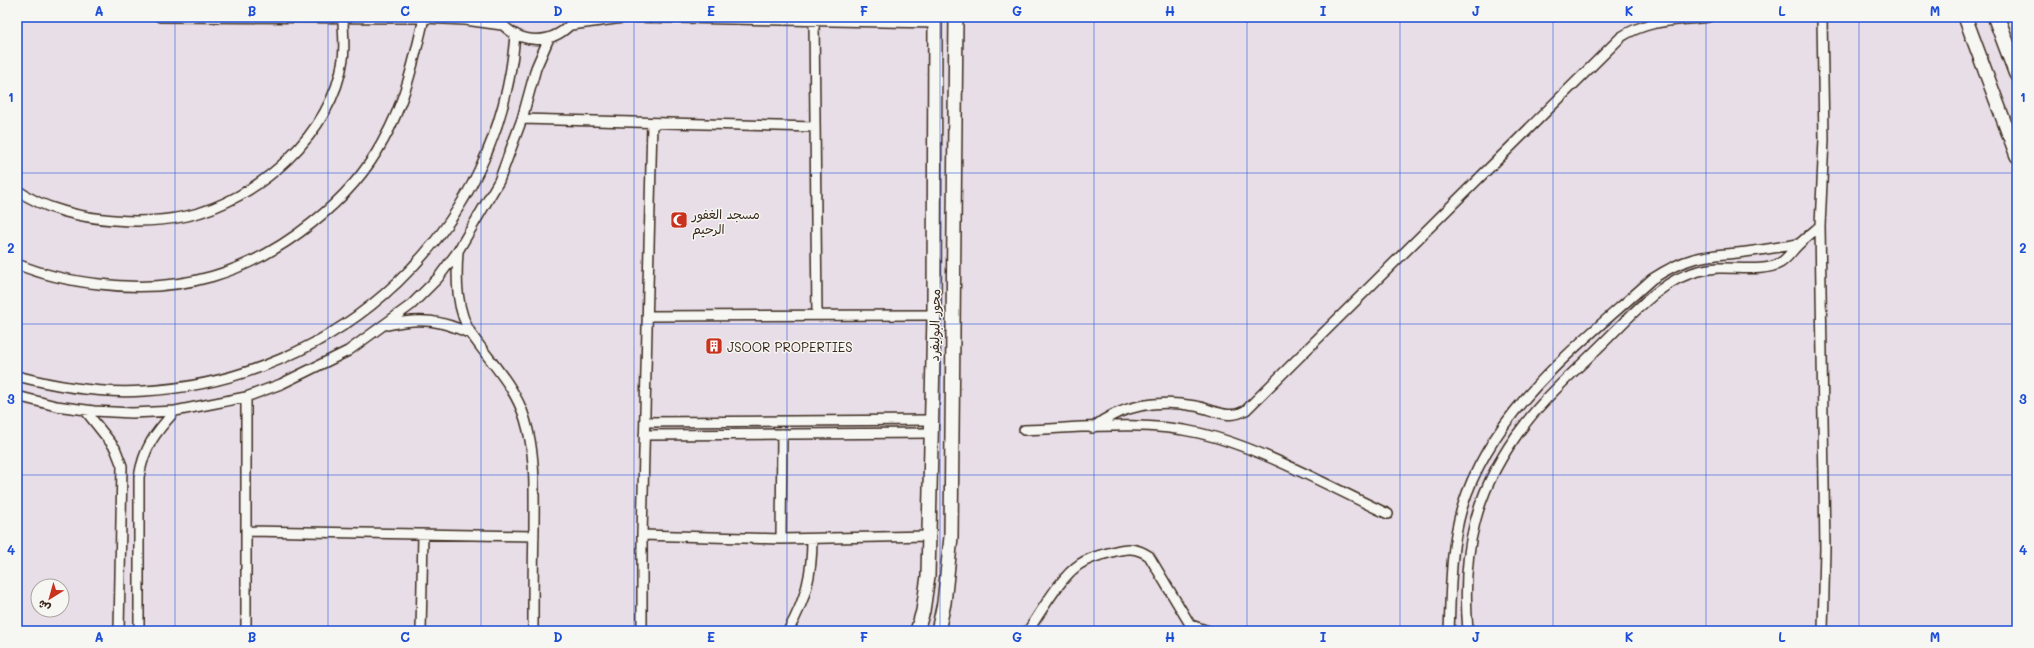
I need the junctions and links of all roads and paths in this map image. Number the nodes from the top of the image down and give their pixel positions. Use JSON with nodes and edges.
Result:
{"nodes":[{"id":1,"x":160,"y":17,"type":"edge"},
{"id":2,"x":496,"y":17,"type":"edge"},
{"id":3,"x":577,"y":17,"type":"edge"},
{"id":4,"x":956,"y":17,"type":"edge"},
{"id":5,"x":1708,"y":17,"type":"edge"},
{"id":6,"x":1822,"y":17,"type":"edge"},
{"id":7,"x":1965,"y":17,"type":"edge"},
{"id":8,"x":1996,"y":17,"type":"edge"},
{"id":9,"x":424,"y":18,"type":"junction"},
{"id":10,"x":343,"y":20,"type":"junction"},
{"id":11,"x":485,"y":20,"type":"edge"},
{"id":12,"x":935,"y":20,"type":"edge"},
{"id":13,"x":814,"y":21,"type":"junction"},
{"id":14,"x":502,"y":25,"type":"junction"},
{"id":15,"x":571,"y":25,"type":"junction"},
{"id":16,"x":515,"y":34,"type":"junction"},
{"id":17,"x":549,"y":38,"type":"junction"},
{"id":18,"x":2017,"y":73,"type":"edge"},
{"id":19,"x":522,"y":119,"type":"junction"},
{"id":20,"x":652,"y":123,"type":"junction"},
{"id":21,"x":815,"y":127,"type":"junction"},
{"id":22,"x":2017,"y":156,"type":"edge"},
{"id":23,"x":17,"y":190,"type":"edge"},
{"id":24,"x":1820,"y":226,"type":"junction"},
{"id":25,"x":1799,"y":244,"type":"junction"},
{"id":26,"x":458,"y":252,"type":"junction"},
{"id":27,"x":17,"y":264,"type":"edge"},
{"id":28,"x":817,"y":314,"type":"junction"},
{"id":29,"x":934,"y":314,"type":"junction"},
{"id":30,"x":647,"y":316,"type":"junction"},
{"id":31,"x":384,"y":326,"type":"junction"},
{"id":32,"x":471,"y":334,"type":"junction"},
{"id":33,"x":17,"y":376,"type":"edge"},
{"id":34,"x":17,"y":396,"type":"edge"},
{"id":35,"x":246,"y":397,"type":"junction"},
{"id":36,"x":85,"y":410,"type":"junction"},
{"id":37,"x":175,"y":411,"type":"junction"},
{"id":38,"x":645,"y":422,"type":"junction"},
{"id":39,"x":932,"y":427,"type":"junction"},
{"id":40,"x":1092,"y":428,"type":"junction"},
{"id":41,"x":1024,"y":430,"type":"dead end"},
{"id":42,"x":782,"y":434,"type":"junction"},
{"id":43,"x":644,"y":435,"type":"junction"},
{"id":44,"x":1388,"y":514,"type":"dead end"},
{"id":45,"x":247,"y":532,"type":"junction"},
{"id":46,"x":423,"y":535,"type":"junction"},
{"id":47,"x":642,"y":535,"type":"junction"},
{"id":48,"x":534,"y":536,"type":"junction"},
{"id":49,"x":929,"y":536,"type":"junction"},
{"id":50,"x":781,"y":539,"type":"junction"},
{"id":51,"x":812,"y":539,"type":"junction"},
{"id":52,"x":1192,"y":628,"type":"edge"},
{"id":53,"x":119,"y":631,"type":"edge"},
{"id":54,"x":138,"y":631,"type":"edge"},
{"id":55,"x":246,"y":631,"type":"edge"},
{"id":56,"x":421,"y":631,"type":"edge"},
{"id":57,"x":533,"y":631,"type":"edge"},
{"id":58,"x":642,"y":631,"type":"edge"},
{"id":59,"x":788,"y":631,"type":"edge"},
{"id":60,"x":916,"y":631,"type":"edge"},
{"id":61,"x":938,"y":631,"type":"edge"},
{"id":62,"x":1028,"y":631,"type":"edge"},
{"id":63,"x":1208,"y":631,"type":"edge"},
{"id":64,"x":1449,"y":631,"type":"edge"},
{"id":65,"x":1468,"y":631,"type":"edge"},
{"id":66,"x":1823,"y":631,"type":"edge"}],
"edges":[{"from":1,"to":10,"type":"street"},
{"from":2,"to":14,"type":"street"},
{"from":3,"to":15,"type":"street"},
{"from":4,"to":61,"type":"street","name":"محور البوليفرد"},
{"from":5,"to":40,"type":"street"},
{"from":6,"to":24,"type":"street"},
{"from":7,"to":22,"type":"street"},
{"from":8,"to":18,"type":"highway"},
{"from":9,"to":10,"type":"street"},
{"from":9,"to":11,"type":"street"},
{"from":9,"to":27,"type":"street"},
{"from":10,"to":23,"type":"street"},
{"from":11,"to":14,"type":"street"},
{"from":12,"to":13,"type":"street"},
{"from":12,"to":29,"type":"street","name":"محور البوليفرد"},
{"from":13,"to":15,"type":"street"},
{"from":13,"to":21,"type":"street"},
{"from":14,"to":16,"type":"street"},
{"from":15,"to":17,"type":"street"},
{"from":16,"to":17,"type":"street"},
{"from":16,"to":33,"type":"street"},
{"from":17,"to":19,"type":"street"},
{"from":19,"to":20,"type":"street"},
{"from":19,"to":26,"type":"street"},
{"from":20,"to":21,"type":"street"},
{"from":20,"to":30,"type":"street"},
{"from":21,"to":28,"type":"street"},
{"from":24,"to":25,"type":"street"},
{"from":24,"to":66,"type":"street"},
{"from":25,"to":64,"type":"street"},
{"from":25,"to":65,"type":"street"},
{"from":26,"to":31,"type":"street"},
{"from":26,"to":32,"type":"street"},
{"from":28,"to":29,"type":"street"},
{"from":28,"to":30,"type":"street"},
{"from":29,"to":39,"type":"street","name":"محور البوليفرد"},
{"from":30,"to":38,"type":"street"},
{"from":31,"to":32,"type":"street"},
{"from":31,"to":35,"type":"street"},
{"from":32,"to":48,"type":"street"},
{"from":34,"to":36,"type":"street"},
{"from":35,"to":37,"type":"street"},
{"from":35,"to":45,"type":"street"},
{"from":36,"to":37,"type":"street"},
{"from":36,"to":53,"type":"street"},
{"from":37,"to":54,"type":"street"},
{"from":38,"to":39,"type":"street"},
{"from":38,"to":43,"type":"street"},
{"from":39,"to":42,"type":"street"},
{"from":39,"to":49,"type":"street","name":"محور البوليفرد"},
{"from":40,"to":41,"type":"street"},
{"from":40,"to":44,"type":"street"},
{"from":42,"to":43,"type":"street"},
{"from":42,"to":50,"type":"street"},
{"from":43,"to":47,"type":"street"},
{"from":45,"to":46,"type":"street"},
{"from":45,"to":55,"type":"street"},
{"from":46,"to":48,"type":"street"},
{"from":46,"to":56,"type":"street"},
{"from":47,"to":50,"type":"street"},
{"from":47,"to":58,"type":"street"},
{"from":48,"to":57,"type":"street"},
{"from":49,"to":51,"type":"street"},
{"from":49,"to":60,"type":"street","name":"محور البوليفرد"},
{"from":50,"to":51,"type":"street"},
{"from":51,"to":59,"type":"street"},
{"from":52,"to":62,"type":"street"},
{"from":52,"to":63,"type":"street"}]}
